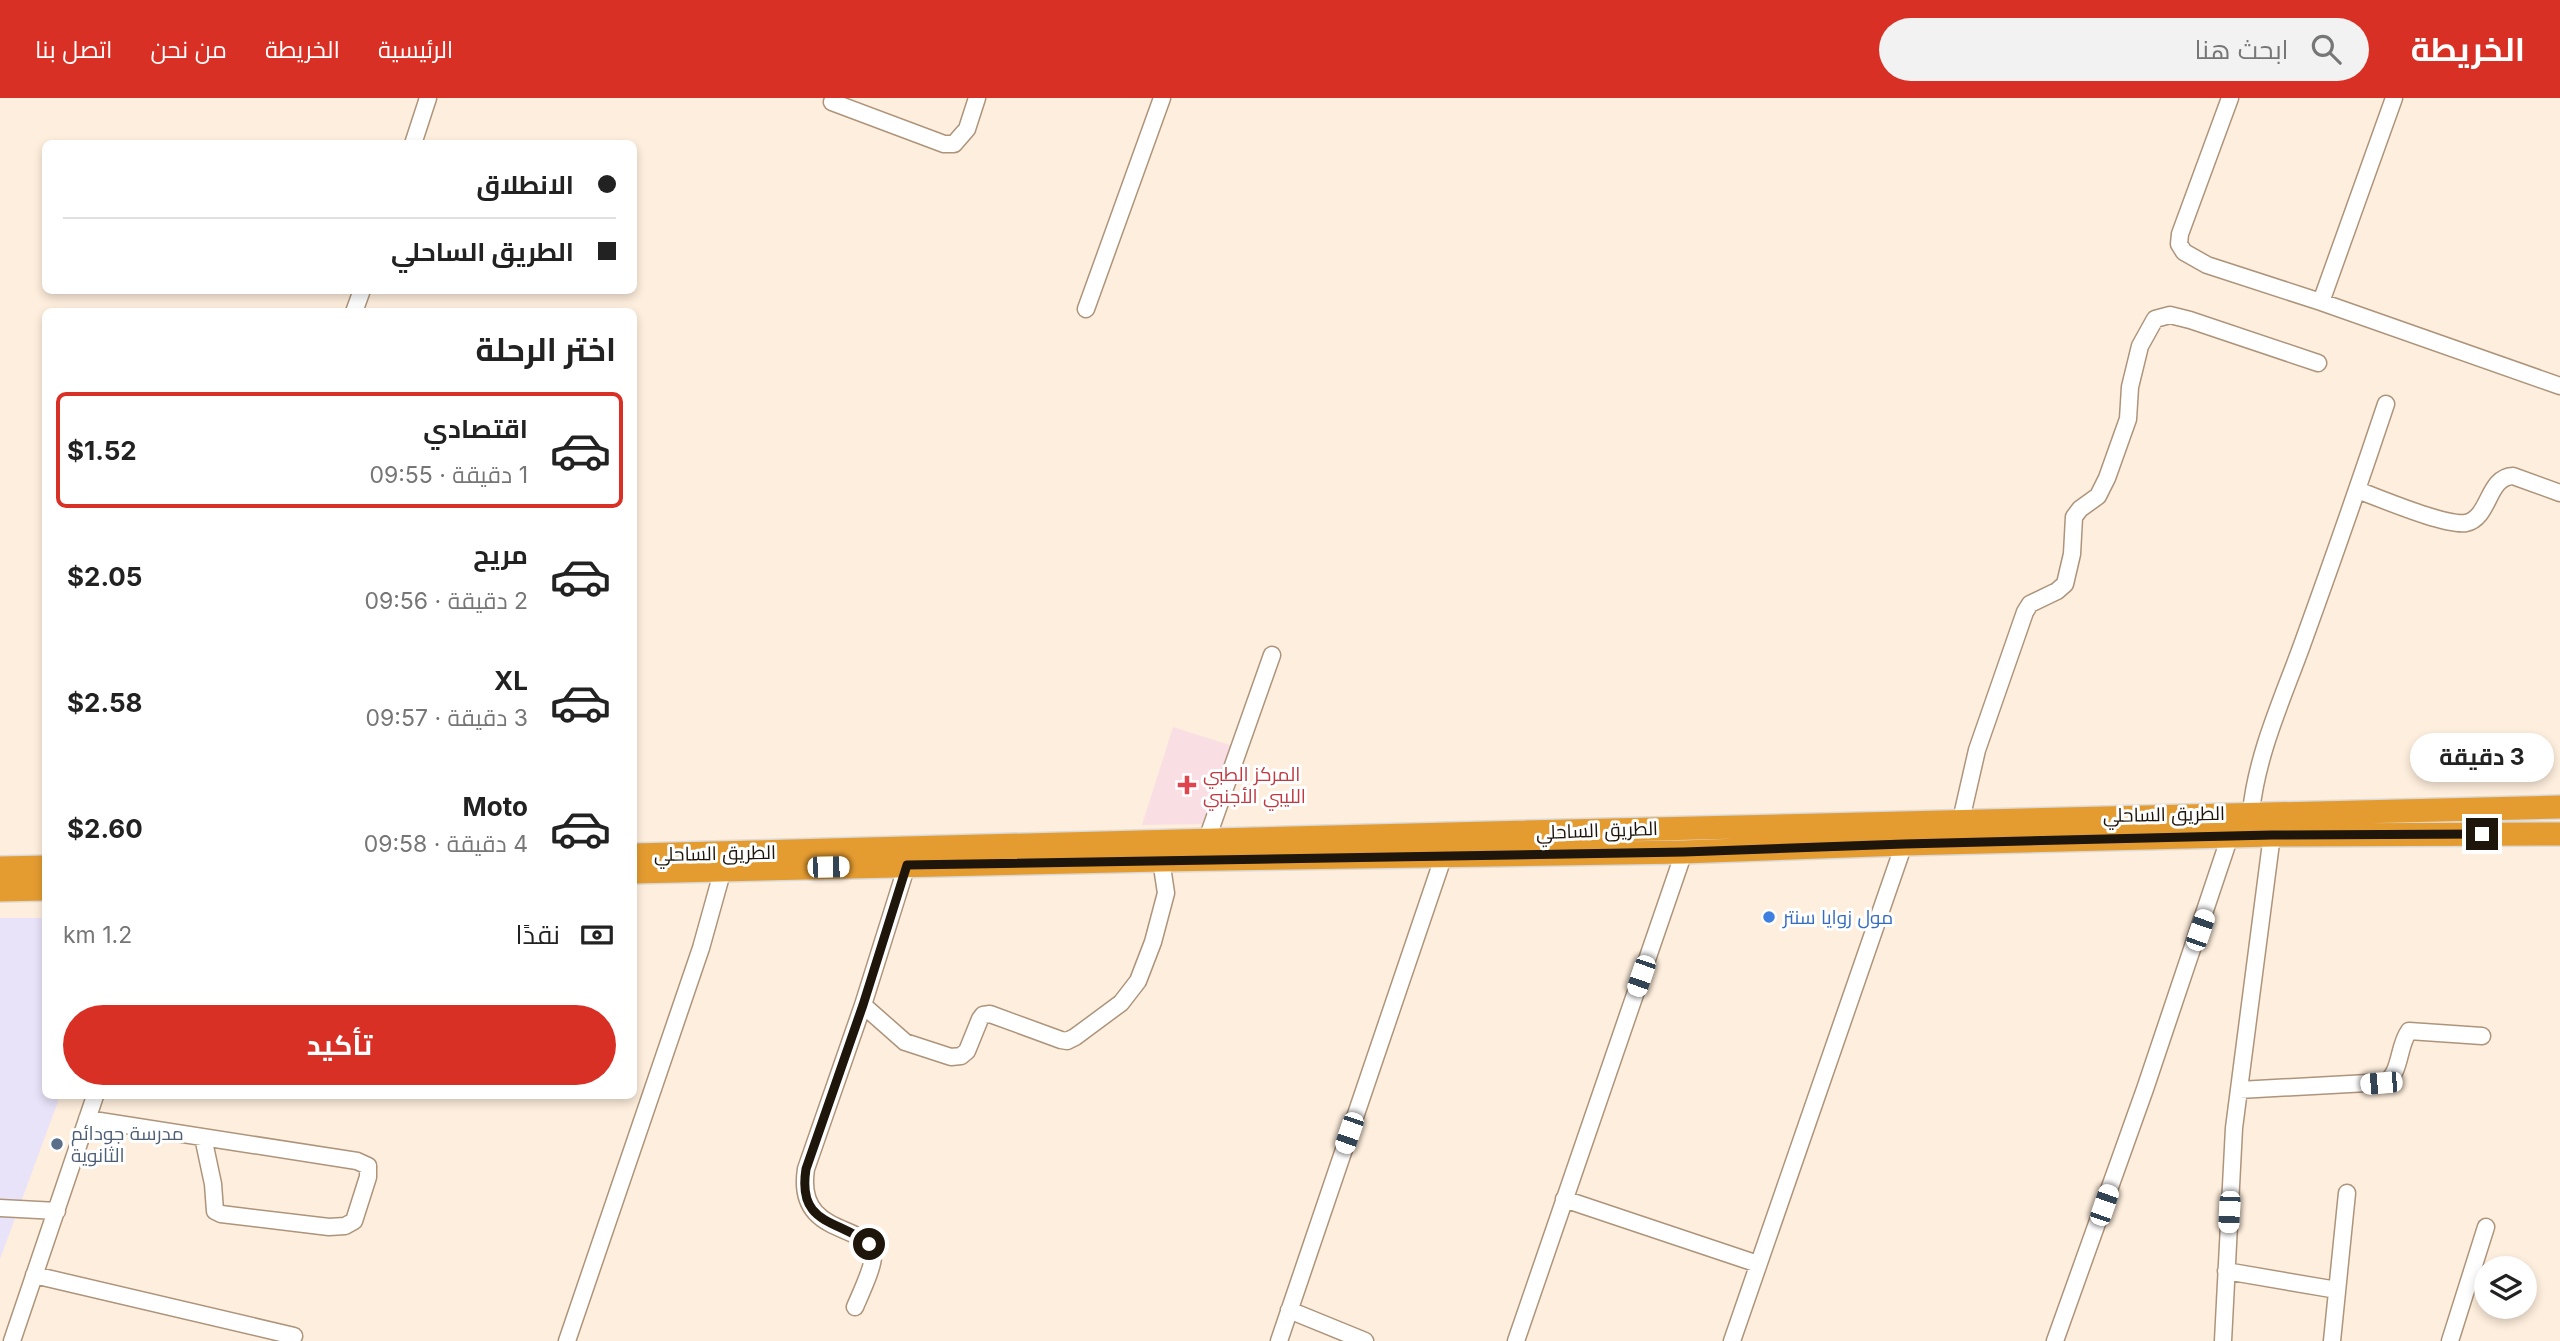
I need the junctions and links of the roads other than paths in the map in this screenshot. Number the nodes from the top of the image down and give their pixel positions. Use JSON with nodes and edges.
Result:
{"nodes":[{"id":1,"x":428,"y":98,"type":"edge"},
{"id":2,"x":977,"y":98,"type":"edge"},
{"id":3,"x":1162,"y":98,"type":"edge"},
{"id":4,"x":2230,"y":98,"type":"edge"},
{"id":5,"x":2394,"y":98,"type":"edge"},
{"id":6,"x":832,"y":102,"type":"dead end"},
{"id":7,"x":414,"y":140,"type":"edge"},
{"id":8,"x":2321,"y":302,"type":"junction"},
{"id":9,"x":1086,"y":309,"type":"dead end"},
{"id":10,"x":2318,"y":363,"type":"dead end"},
{"id":11,"x":2560,"y":386,"type":"edge"},
{"id":12,"x":2386,"y":404,"type":"dead end"},
{"id":13,"x":2357,"y":490,"type":"junction"},
{"id":14,"x":2560,"y":494,"type":"edge"},
{"id":15,"x":1272,"y":655,"type":"dead end"},
{"id":16,"x":2560,"y":807,"type":"edge"},
{"id":17,"x":2251,"y":812,"type":"junction"},
{"id":18,"x":1961,"y":820,"type":"junction"},
{"id":19,"x":2560,"y":834,"type":"edge"},
{"id":20,"x":2272,"y":835,"type":"junction"},
{"id":21,"x":2230,"y":836,"type":"junction"},
{"id":22,"x":1206,"y":842,"type":"junction"},
{"id":23,"x":1904,"y":844,"type":"junction"},
{"id":24,"x":1684,"y":852,"type":"junction"},
{"id":25,"x":637,"y":855,"type":"edge"},
{"id":26,"x":1444,"y":855,"type":"junction"},
{"id":27,"x":1161,"y":860,"type":"junction"},
{"id":28,"x":907,"y":865,"type":"junction"},
{"id":29,"x":42,"y":867,"type":"edge"},
{"id":30,"x":0,"y":869,"type":"edge"},
{"id":31,"x":723,"y":870,"type":"junction"},
{"id":32,"x":637,"y":872,"type":"edge"},
{"id":33,"x":42,"y":889,"type":"edge"},
{"id":34,"x":0,"y":890,"type":"edge"},
{"id":35,"x":863,"y":1005,"type":"junction"},
{"id":36,"x":2482,"y":1036,"type":"dead end"},
{"id":37,"x":2239,"y":1090,"type":"junction"},
{"id":38,"x":94,"y":1099,"type":"edge"},
{"id":39,"x":87,"y":1119,"type":"junction"},
{"id":40,"x":203,"y":1137,"type":"junction"},
{"id":41,"x":2347,"y":1193,"type":"dead end"},
{"id":42,"x":1564,"y":1199,"type":"junction"},
{"id":43,"x":0,"y":1208,"type":"edge"},
{"id":44,"x":57,"y":1211,"type":"junction"},
{"id":45,"x":2486,"y":1227,"type":"dead end"},
{"id":46,"x":1758,"y":1264,"type":"junction"},
{"id":47,"x":2226,"y":1271,"type":"junction"},
{"id":48,"x":34,"y":1275,"type":"junction"},
{"id":49,"x":2337,"y":1290,"type":"junction"},
{"id":50,"x":855,"y":1307,"type":"dead end"},
{"id":51,"x":1289,"y":1310,"type":"junction"},
{"id":52,"x":294,"y":1336,"type":"dead end"},
{"id":53,"x":12,"y":1341,"type":"edge"},
{"id":54,"x":567,"y":1341,"type":"edge"},
{"id":55,"x":1279,"y":1341,"type":"edge"},
{"id":56,"x":1365,"y":1341,"type":"edge"},
{"id":57,"x":1516,"y":1341,"type":"edge"},
{"id":58,"x":1732,"y":1341,"type":"edge"},
{"id":59,"x":2055,"y":1341,"type":"edge"},
{"id":60,"x":2223,"y":1341,"type":"edge"},
{"id":61,"x":2332,"y":1341,"type":"edge"},
{"id":62,"x":2450,"y":1341,"type":"edge"}],
"edges":[{"from":1,"to":7,"type":"street"},
{"from":2,"to":6,"type":"street"},
{"from":3,"to":9,"type":"street"},
{"from":4,"to":8,"type":"street"},
{"from":5,"to":8,"type":"street"},
{"from":8,"to":11,"type":"street"},
{"from":10,"to":18,"type":"street"},
{"from":12,"to":13,"type":"street"},
{"from":13,"to":14,"type":"street"},
{"from":13,"to":17,"type":"street"},
{"from":15,"to":22,"type":"street"},
{"from":16,"to":17,"type":"highway","name":"الطريق الساحلي"},
{"from":17,"to":18,"type":"highway","name":"الطريق الساحلي"},
{"from":18,"to":22,"type":"highway","name":"الطريق الساحلي"},
{"from":19,"to":20,"type":"highway","name":"الطريق الساحلي"},
{"from":20,"to":21,"type":"highway","name":"الطريق الساحلي"},
{"from":20,"to":37,"type":"street"},
{"from":21,"to":23,"type":"highway","name":"الطريق الساحلي"},
{"from":21,"to":59,"type":"street"},
{"from":22,"to":25,"type":"highway","name":"الطريق الساحلي"},
{"from":23,"to":24,"type":"highway","name":"الطريق الساحلي"},
{"from":23,"to":46,"type":"street"},
{"from":24,"to":26,"type":"highway","name":"الطريق الساحلي"},
{"from":24,"to":42,"type":"street"},
{"from":26,"to":27,"type":"highway","name":"الطريق الساحلي"},
{"from":26,"to":51,"type":"street"},
{"from":27,"to":28,"type":"highway","name":"الطريق الساحلي"},
{"from":27,"to":35,"type":"street"},
{"from":28,"to":31,"type":"highway","name":"الطريق الساحلي"},
{"from":28,"to":35,"type":"street"},
{"from":29,"to":30,"type":"highway"},
{"from":31,"to":32,"type":"highway","name":"الطريق الساحلي"},
{"from":31,"to":54,"type":"street"},
{"from":33,"to":34,"type":"highway"},
{"from":35,"to":50,"type":"street"},
{"from":36,"to":37,"type":"street"},
{"from":37,"to":47,"type":"street"},
{"from":38,"to":39,"type":"street"},
{"from":39,"to":40,"type":"street"},
{"from":39,"to":44,"type":"street"},
{"from":40,"to":40,"type":"street"},
{"from":41,"to":49,"type":"street"},
{"from":42,"to":46,"type":"street"},
{"from":42,"to":57,"type":"street"},
{"from":43,"to":44,"type":"street"},
{"from":44,"to":48,"type":"street"},
{"from":45,"to":62,"type":"street"},
{"from":46,"to":58,"type":"street"},
{"from":47,"to":49,"type":"street"},
{"from":47,"to":60,"type":"street"},
{"from":48,"to":52,"type":"street"},
{"from":48,"to":53,"type":"street"},
{"from":49,"to":61,"type":"street"},
{"from":51,"to":55,"type":"street"},
{"from":51,"to":56,"type":"street"}]}
